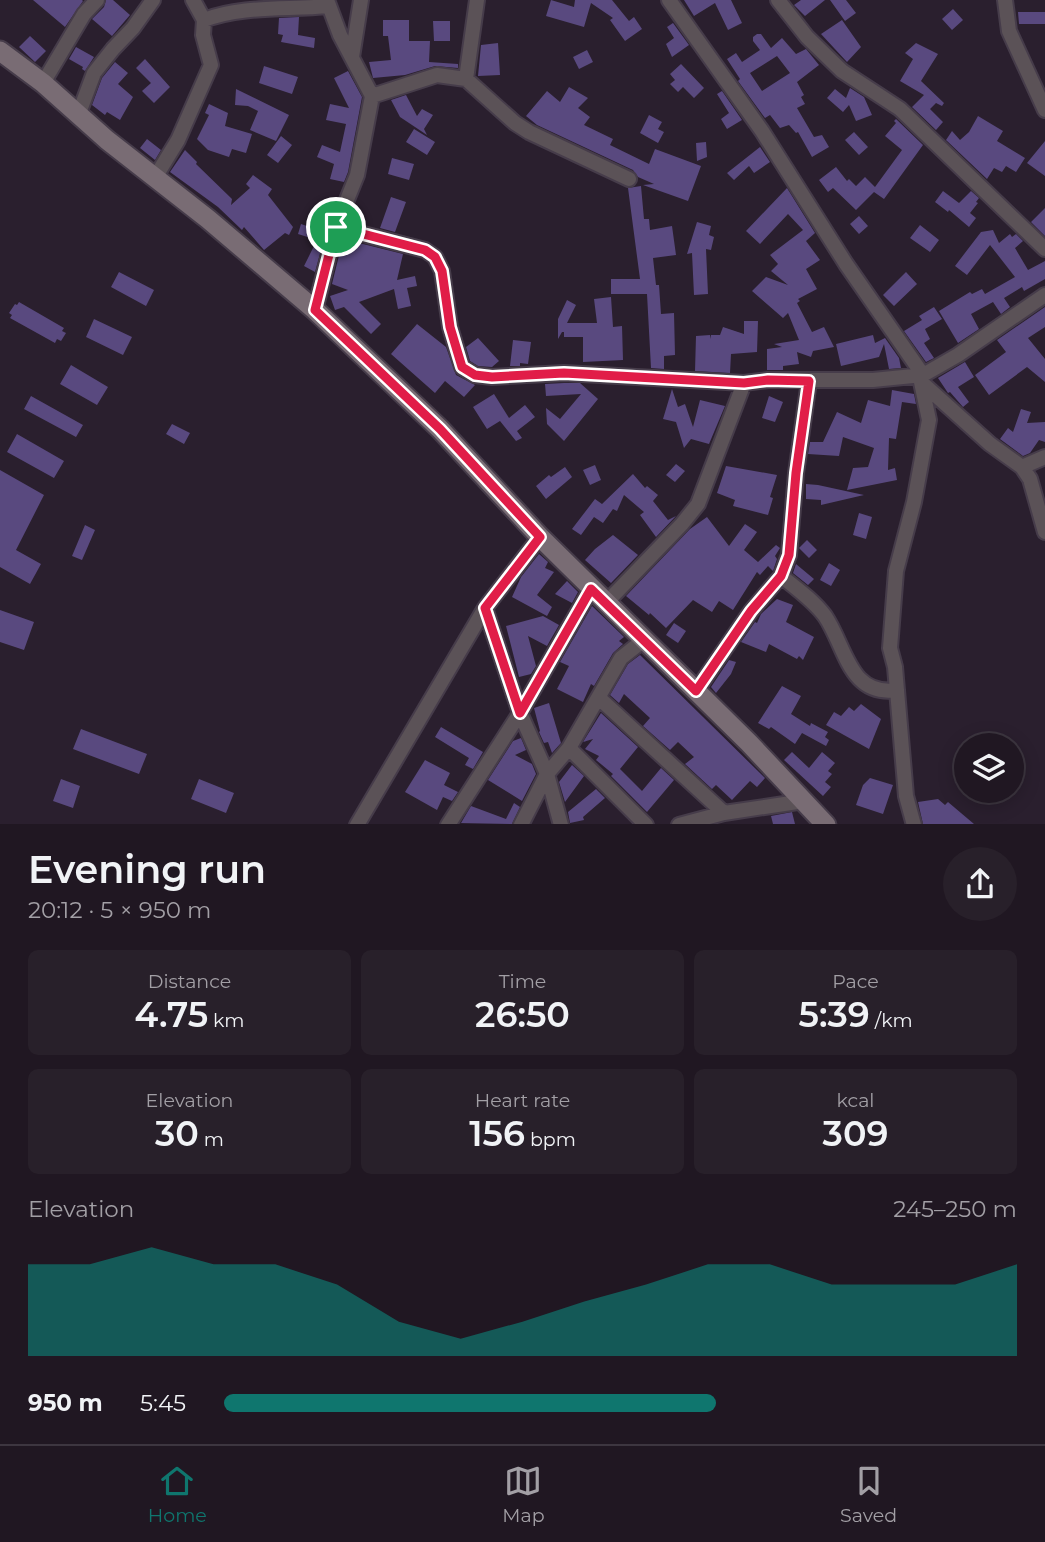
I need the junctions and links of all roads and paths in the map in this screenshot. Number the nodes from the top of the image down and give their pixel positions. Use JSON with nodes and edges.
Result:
{"nodes":[{"id":1,"x":97,"y":0,"type":"edge"},
{"id":2,"x":153,"y":0,"type":"edge"},
{"id":3,"x":193,"y":0,"type":"edge"},
{"id":4,"x":361,"y":0,"type":"edge"},
{"id":5,"x":477,"y":0,"type":"edge"},
{"id":6,"x":669,"y":0,"type":"edge"},
{"id":7,"x":778,"y":0,"type":"edge"},
{"id":8,"x":1005,"y":0,"type":"edge"},
{"id":9,"x":328,"y":3,"type":"edge"},
{"id":10,"x":204,"y":20,"type":"junction"},
{"id":11,"x":0,"y":51,"type":"edge"},
{"id":12,"x":352,"y":57,"type":"junction"},
{"id":13,"x":466,"y":79,"type":"junction"},
{"id":14,"x":43,"y":83,"type":"junction"},
{"id":15,"x":372,"y":96,"type":"junction"},
{"id":16,"x":1045,"y":110,"type":"edge"},
{"id":17,"x":79,"y":113,"type":"junction"},
{"id":18,"x":156,"y":176,"type":"junction"},
{"id":19,"x":629,"y":179,"type":"dead end"},
{"id":20,"x":336,"y":227,"type":"junction"},
{"id":21,"x":1045,"y":249,"type":"edge"},
{"id":22,"x":1045,"y":295,"type":"edge"},
{"id":23,"x":315,"y":310,"type":"junction"},
{"id":24,"x":922,"y":378,"type":"junction"},
{"id":25,"x":809,"y":381,"type":"junction"},
{"id":26,"x":744,"y":383,"type":"junction"},
{"id":27,"x":1045,"y":457,"type":"edge"},
{"id":28,"x":1022,"y":467,"type":"junction"},
{"id":29,"x":1045,"y":533,"type":"edge"},
{"id":30,"x":540,"y":537,"type":"junction"},
{"id":31,"x":781,"y":576,"type":"junction"},
{"id":32,"x":591,"y":589,"type":"junction"},
{"id":33,"x":606,"y":603,"type":"junction"},
{"id":34,"x":485,"y":608,"type":"junction"},
{"id":35,"x":645,"y":639,"type":"junction"},
{"id":36,"x":897,"y":690,"type":"junction"},
{"id":37,"x":696,"y":691,"type":"junction"},
{"id":38,"x":599,"y":698,"type":"junction"},
{"id":39,"x":520,"y":713,"type":"junction"},
{"id":40,"x":569,"y":748,"type":"junction"},
{"id":41,"x":547,"y":774,"type":"junction"},
{"id":42,"x":804,"y":801,"type":"junction"},
{"id":43,"x":724,"y":813,"type":"junction"},
{"id":44,"x":357,"y":824,"type":"edge"},
{"id":45,"x":448,"y":824,"type":"edge"},
{"id":46,"x":521,"y":824,"type":"edge"},
{"id":47,"x":561,"y":824,"type":"edge"},
{"id":48,"x":646,"y":824,"type":"edge"},
{"id":49,"x":679,"y":824,"type":"edge"},
{"id":50,"x":826,"y":824,"type":"edge"},
{"id":51,"x":914,"y":824,"type":"edge"}],
"edges":[{"from":1,"to":14,"type":"street"},
{"from":2,"to":17,"type":"street"},
{"from":3,"to":10,"type":"street"},
{"from":4,"to":12,"type":"street"},
{"from":5,"to":13,"type":"street"},
{"from":6,"to":24,"type":"street"},
{"from":7,"to":21,"type":"street"},
{"from":8,"to":16,"type":"street"},
{"from":9,"to":10,"type":"street"},
{"from":9,"to":12,"type":"street"},
{"from":10,"to":18,"type":"street"},
{"from":11,"to":14,"type":"main road"},
{"from":12,"to":15,"type":"street"},
{"from":13,"to":15,"type":"street"},
{"from":13,"to":19,"type":"street"},
{"from":14,"to":17,"type":"main road"},
{"from":15,"to":20,"type":"street"},
{"from":17,"to":18,"type":"main road"},
{"from":18,"to":23,"type":"main road"},
{"from":20,"to":23,"type":"street"},
{"from":20,"to":26,"type":"street"},
{"from":22,"to":24,"type":"street"},
{"from":23,"to":30,"type":"main road"},
{"from":24,"to":25,"type":"street"},
{"from":24,"to":28,"type":"street"},
{"from":24,"to":36,"type":"street"},
{"from":25,"to":26,"type":"street"},
{"from":25,"to":31,"type":"street"},
{"from":26,"to":33,"type":"street"},
{"from":27,"to":28,"type":"street"},
{"from":28,"to":29,"type":"street"},
{"from":30,"to":32,"type":"main road"},
{"from":30,"to":34,"type":"street"},
{"from":31,"to":36,"type":"street"},
{"from":31,"to":37,"type":"street"},
{"from":32,"to":33,"type":"main road"},
{"from":32,"to":39,"type":"street"},
{"from":33,"to":35,"type":"main road"},
{"from":34,"to":39,"type":"street"},
{"from":34,"to":44,"type":"street"},
{"from":35,"to":37,"type":"main road"},
{"from":35,"to":38,"type":"street"},
{"from":36,"to":51,"type":"street"},
{"from":37,"to":42,"type":"main road"},
{"from":38,"to":40,"type":"street"},
{"from":38,"to":43,"type":"street"},
{"from":39,"to":41,"type":"street"},
{"from":39,"to":45,"type":"street"},
{"from":40,"to":41,"type":"street"},
{"from":40,"to":48,"type":"street"},
{"from":41,"to":46,"type":"street"},
{"from":41,"to":47,"type":"street"},
{"from":42,"to":43,"type":"street"},
{"from":42,"to":50,"type":"main road"},
{"from":43,"to":49,"type":"street"}]}
